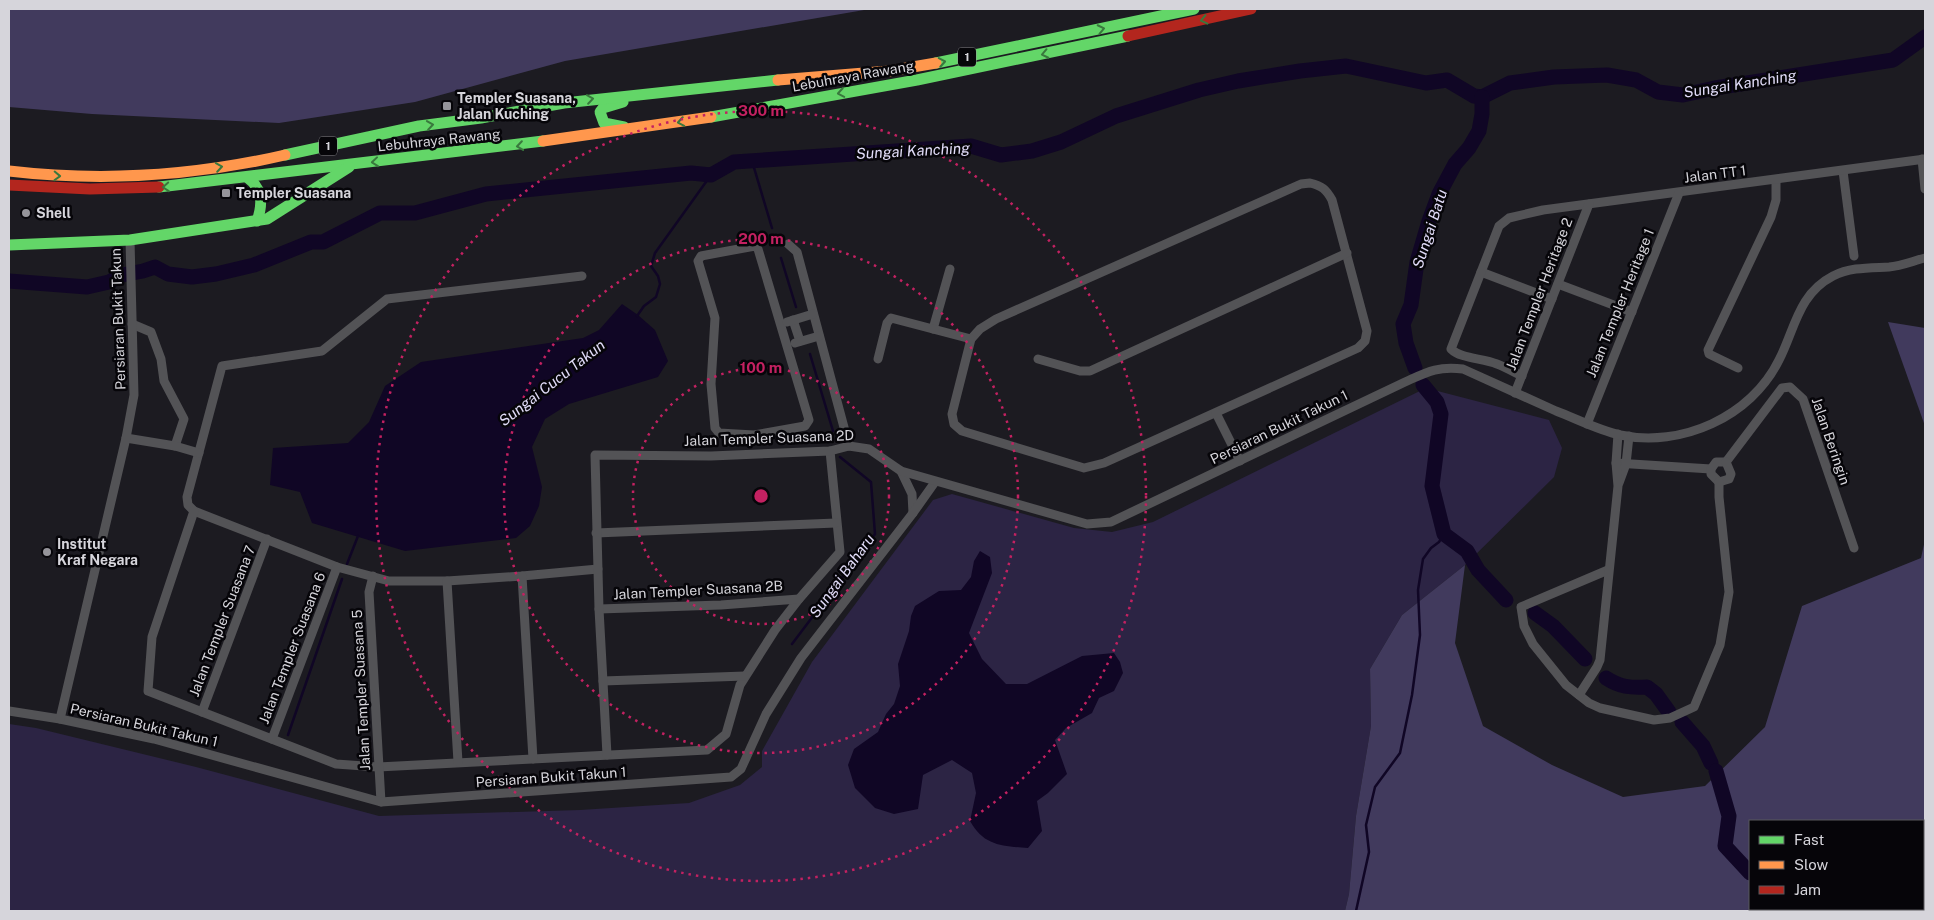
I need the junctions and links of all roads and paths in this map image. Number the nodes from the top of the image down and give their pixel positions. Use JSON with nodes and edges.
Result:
{"nodes":[{"id":1,"x":1194,"y":9,"type":"edge"},
{"id":2,"x":1251,"y":9,"type":"edge"},
{"id":3,"x":646,"y":92,"type":"junction"},
{"id":4,"x":641,"y":128,"type":"junction"},
{"id":5,"x":1924,"y":159,"type":"edge"},
{"id":6,"x":355,"y":164,"type":"junction"},
{"id":7,"x":9,"y":171,"type":"edge"},
{"id":8,"x":1843,"y":171,"type":"junction"},
{"id":9,"x":248,"y":178,"type":"junction"},
{"id":10,"x":1776,"y":180,"type":"junction"},
{"id":11,"x":9,"y":185,"type":"edge"},
{"id":12,"x":1925,"y":188,"type":"edge"},
{"id":13,"x":1679,"y":193,"type":"junction"},
{"id":14,"x":1589,"y":204,"type":"junction"},
{"id":15,"x":257,"y":220,"type":"junction"},
{"id":16,"x":130,"y":240,"type":"junction"},
{"id":17,"x":788,"y":244,"type":"dead end"},
{"id":18,"x":9,"y":245,"type":"edge"},
{"id":19,"x":757,"y":247,"type":"joint"},
{"id":20,"x":1346,"y":253,"type":"junction"},
{"id":21,"x":1854,"y":256,"type":"dead end"},
{"id":22,"x":1925,"y":258,"type":"edge"},
{"id":23,"x":950,"y":269,"type":"dead end"},
{"id":24,"x":1481,"y":272,"type":"junction"},
{"id":25,"x":582,"y":276,"type":"dead end"},
{"id":26,"x":1558,"y":284,"type":"junction"},
{"id":27,"x":1552,"y":299,"type":"junction"},
{"id":28,"x":1632,"y":312,"type":"junction"},
{"id":29,"x":813,"y":314,"type":"junction"},
{"id":30,"x":132,"y":324,"type":"junction"},
{"id":31,"x":933,"y":329,"type":"junction"},
{"id":32,"x":819,"y":336,"type":"junction"},
{"id":33,"x":971,"y":339,"type":"junction"},
{"id":34,"x":878,"y":359,"type":"dead end"},
{"id":35,"x":1038,"y":359,"type":"dead end"},
{"id":36,"x":1738,"y":368,"type":"dead end"},
{"id":37,"x":1522,"y":376,"type":"junction"},
{"id":38,"x":1515,"y":393,"type":"junction"},
{"id":39,"x":1216,"y":413,"type":"junction"},
{"id":40,"x":1587,"y":424,"type":"junction"},
{"id":41,"x":1618,"y":434,"type":"junction"},
{"id":42,"x":1629,"y":436,"type":"junction"},
{"id":43,"x":126,"y":438,"type":"junction"},
{"id":44,"x":175,"y":446,"type":"junction"},
{"id":45,"x":849,"y":446,"type":"junction"},
{"id":46,"x":830,"y":451,"type":"junction"},
{"id":47,"x":199,"y":453,"type":"junction"},
{"id":48,"x":1240,"y":462,"type":"junction"},
{"id":49,"x":1726,"y":462,"type":"junction"},
{"id":50,"x":1616,"y":463,"type":"junction"},
{"id":51,"x":1626,"y":464,"type":"junction"},
{"id":52,"x":1711,"y":469,"type":"junction"},
{"id":53,"x":900,"y":471,"type":"junction"},
{"id":54,"x":935,"y":482,"type":"junction"},
{"id":55,"x":1720,"y":482,"type":"junction"},
{"id":56,"x":1618,"y":486,"type":"junction"},
{"id":57,"x":194,"y":510,"type":"junction"},
{"id":58,"x":913,"y":513,"type":"junction"},
{"id":59,"x":836,"y":522,"type":"junction"},
{"id":60,"x":596,"y":533,"type":"junction"},
{"id":61,"x":267,"y":539,"type":"junction"},
{"id":62,"x":1854,"y":548,"type":"dead end"},
{"id":63,"x":337,"y":567,"type":"junction"},
{"id":64,"x":598,"y":569,"type":"junction"},
{"id":65,"x":1608,"y":570,"type":"junction"},
{"id":66,"x":373,"y":576,"type":"junction"},
{"id":67,"x":522,"y":576,"type":"junction"},
{"id":68,"x":447,"y":581,"type":"junction"},
{"id":69,"x":799,"y":599,"type":"junction"},
{"id":70,"x":599,"y":609,"type":"junction"},
{"id":71,"x":745,"y":676,"type":"junction"},
{"id":72,"x":603,"y":681,"type":"junction"},
{"id":73,"x":1579,"y":695,"type":"junction"},
{"id":74,"x":9,"y":711,"type":"edge"},
{"id":75,"x":202,"y":712,"type":"junction"},
{"id":76,"x":60,"y":719,"type":"junction"},
{"id":77,"x":272,"y":739,"type":"junction"},
{"id":78,"x":606,"y":755,"type":"junction"},
{"id":79,"x":533,"y":759,"type":"junction"},
{"id":80,"x":458,"y":762,"type":"junction"},
{"id":81,"x":378,"y":767,"type":"junction"},
{"id":82,"x":381,"y":802,"type":"junction"}],
"edges":[{"from":3,"to":1,"type":"main road","name":"Lebuhraya Rawang","number":"1","one_way":true},
{"from":2,"to":4,"type":"main road","name":"Lebuhraya Rawang","number":"1","one_way":true},
{"from":3,"to":4,"type":"main road"},
{"from":7,"to":3,"type":"main road","name":"Lebuhraya Rawang","number":"1","one_way":true},
{"from":4,"to":6,"type":"main road","name":"Lebuhraya Rawang","number":"1","one_way":true},
{"from":5,"to":8,"type":"street","name":"Jalan TT 1"},
{"from":5,"to":12,"type":"street"},
{"from":6,"to":9,"type":"main road","name":"Lebuhraya Rawang","number":"1"},
{"from":6,"to":15,"type":"main road"},
{"from":8,"to":10,"type":"street","name":"Jalan TT 1"},
{"from":8,"to":21,"type":"street"},
{"from":9,"to":11,"type":"main road","name":"Lebuhraya Rawang","number":"1","one_way":true},
{"from":9,"to":15,"type":"main road"},
{"from":10,"to":13,"type":"street","name":"Jalan TT 1"},
{"from":10,"to":36,"type":"street"},
{"from":13,"to":14,"type":"street","name":"Jalan TT 1"},
{"from":13,"to":28,"type":"street","name":"Jalan Templer Heritage 1"},
{"from":14,"to":24,"type":"street","name":"Jalan TT 1"},
{"from":14,"to":26,"type":"street","name":"Jalan Templer Heritage 2"},
{"from":15,"to":16,"type":"main road"},
{"from":16,"to":18,"type":"main road"},
{"from":16,"to":30,"type":"street","name":"Persiaran Bukit Takun"},
{"from":17,"to":29,"type":"street"},
{"from":19,"to":19,"type":"street"},
{"from":20,"to":33,"type":"street"},
{"from":20,"to":35,"type":"street"},
{"from":20,"to":39,"type":"street"},
{"from":22,"to":42,"type":"street","name":"Persiaran Bukit Takun 1"},
{"from":23,"to":31,"type":"street"},
{"from":24,"to":27,"type":"street"},
{"from":24,"to":37,"type":"street"},
{"from":25,"to":47,"type":"street"},
{"from":26,"to":27,"type":"street","name":"Jalan Templer Heritage 2"},
{"from":26,"to":28,"type":"street"},
{"from":27,"to":37,"type":"street","name":"Jalan Templer Heritage 2"},
{"from":28,"to":40,"type":"street","name":"Jalan Templer Heritage 1"},
{"from":29,"to":32,"type":"street"},
{"from":29,"to":32,"type":"street"},
{"from":30,"to":43,"type":"street","name":"Persiaran Bukit Takun"},
{"from":30,"to":44,"type":"street"},
{"from":31,"to":33,"type":"street"},
{"from":31,"to":34,"type":"street"},
{"from":32,"to":45,"type":"street"},
{"from":33,"to":39,"type":"street"},
{"from":37,"to":38,"type":"street","name":"Jalan Templer Heritage 2"},
{"from":38,"to":40,"type":"street","name":"Persiaran Bukit Takun 1"},
{"from":38,"to":48,"type":"street","name":"Persiaran Bukit Takun 1"},
{"from":39,"to":48,"type":"street"},
{"from":40,"to":41,"type":"street","name":"Persiaran Bukit Takun 1"},
{"from":41,"to":42,"type":"street","name":"Persiaran Bukit Takun 1"},
{"from":41,"to":50,"type":"street"},
{"from":42,"to":51,"type":"street"},
{"from":43,"to":44,"type":"street"},
{"from":43,"to":76,"type":"street","name":"Persiaran Bukit Takun"},
{"from":44,"to":47,"type":"street"},
{"from":45,"to":46,"type":"street","name":"Jalan Templer Suasana 2D"},
{"from":45,"to":53,"type":"street","name":"Jalan Templer Suasana 2D"},
{"from":46,"to":59,"type":"street"},
{"from":46,"to":60,"type":"street","name":"Jalan Templer Suasana 2D"},
{"from":47,"to":57,"type":"street"},
{"from":48,"to":54,"type":"street","name":"Persiaran Bukit Takun 1"},
{"from":49,"to":52,"type":"street"},
{"from":49,"to":55,"type":"street"},
{"from":49,"to":62,"type":"street","name":"Jalan Beringin"},
{"from":50,"to":51,"type":"street"},
{"from":50,"to":56,"type":"street"},
{"from":51,"to":52,"type":"street"},
{"from":51,"to":56,"type":"street"},
{"from":52,"to":55,"type":"street"},
{"from":53,"to":54,"type":"street","name":"Jalan Templer Suasana 2D"},
{"from":53,"to":58,"type":"street"},
{"from":54,"to":58,"type":"street","name":"Persiaran Bukit Takun 1"},
{"from":55,"to":73,"type":"street"},
{"from":56,"to":65,"type":"street"},
{"from":57,"to":61,"type":"street"},
{"from":57,"to":75,"type":"street"},
{"from":58,"to":82,"type":"street","name":"Persiaran Bukit Takun 1"},
{"from":59,"to":60,"type":"street"},
{"from":59,"to":69,"type":"street"},
{"from":60,"to":64,"type":"street"},
{"from":61,"to":63,"type":"street"},
{"from":61,"to":75,"type":"street","name":"Jalan Templer Suasana 7"},
{"from":63,"to":66,"type":"street"},
{"from":63,"to":77,"type":"street","name":"Jalan Templer Suasana 6"},
{"from":64,"to":67,"type":"street"},
{"from":64,"to":70,"type":"street"},
{"from":65,"to":73,"type":"street"},
{"from":65,"to":73,"type":"street"},
{"from":66,"to":68,"type":"street"},
{"from":66,"to":81,"type":"street","name":"Jalan Templer Suasana 5"},
{"from":67,"to":68,"type":"street"},
{"from":67,"to":79,"type":"street"},
{"from":68,"to":80,"type":"street"},
{"from":69,"to":70,"type":"street","name":"Jalan Templer Suasana 2B"},
{"from":69,"to":71,"type":"street"},
{"from":70,"to":72,"type":"street"},
{"from":71,"to":72,"type":"street"},
{"from":71,"to":78,"type":"street"},
{"from":72,"to":78,"type":"street"},
{"from":74,"to":76,"type":"street","name":"Persiaran Bukit Takun 1"},
{"from":75,"to":77,"type":"street"},
{"from":76,"to":82,"type":"street","name":"Persiaran Bukit Takun 1"},
{"from":77,"to":81,"type":"street"},
{"from":78,"to":79,"type":"street"},
{"from":79,"to":80,"type":"street"},
{"from":80,"to":81,"type":"street"},
{"from":81,"to":82,"type":"street","name":"Jalan Templer Suasana 5"}]}
